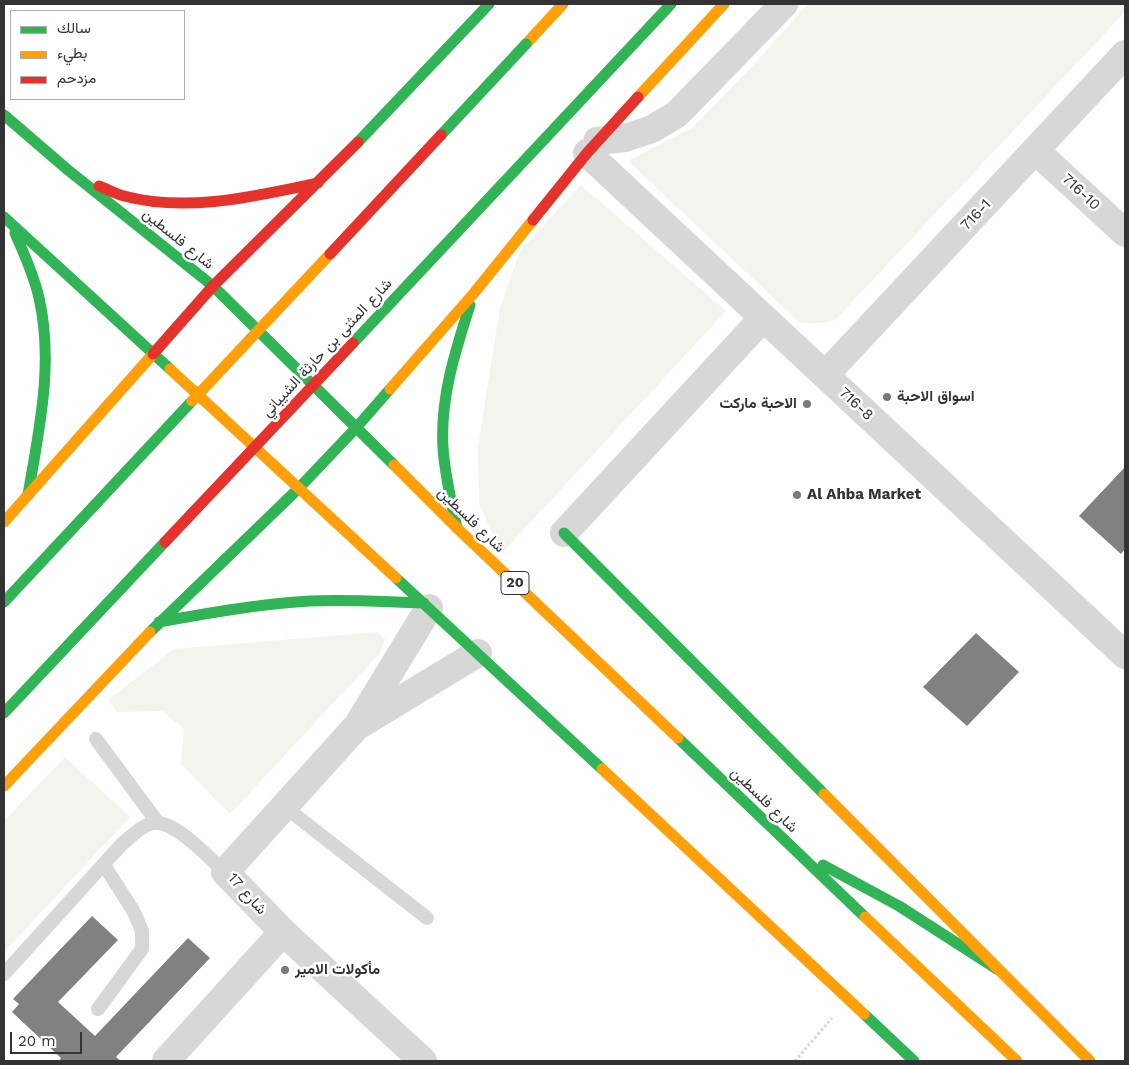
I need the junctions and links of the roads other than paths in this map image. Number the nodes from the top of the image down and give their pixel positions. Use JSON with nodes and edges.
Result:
{"nodes":[{"id":1,"x":489,"y":4,"type":"edge"},
{"id":2,"x":563,"y":4,"type":"edge"},
{"id":3,"x":671,"y":4,"type":"edge"},
{"id":4,"x":724,"y":4,"type":"edge"},
{"id":5,"x":784,"y":4,"type":"edge"},
{"id":6,"x":1125,"y":54,"type":"edge"},
{"id":7,"x":4,"y":116,"type":"edge"},
{"id":8,"x":592,"y":147,"type":"junction"},
{"id":9,"x":1036,"y":150,"type":"junction"},
{"id":10,"x":68,"y":170,"type":"junction"},
{"id":11,"x":318,"y":183,"type":"junction"},
{"id":12,"x":7,"y":220,"type":"edge"},
{"id":13,"x":1125,"y":233,"type":"edge"},
{"id":14,"x":213,"y":286,"type":"junction"},
{"id":15,"x":474,"y":292,"type":"junction"},
{"id":16,"x":763,"y":318,"type":"junction"},
{"id":17,"x":153,"y":353,"type":"junction"},
{"id":18,"x":825,"y":376,"type":"junction"},
{"id":19,"x":355,"y":429,"type":"junction"},
{"id":20,"x":299,"y":488,"type":"junction"},
{"id":21,"x":28,"y":495,"type":"junction"},
{"id":22,"x":4,"y":522,"type":"edge"},
{"id":23,"x":457,"y":528,"type":"junction"},
{"id":24,"x":564,"y":533,"type":"joint"},
{"id":25,"x":4,"y":602,"type":"edge"},
{"id":26,"x":426,"y":605,"type":"junction"},
{"id":27,"x":159,"y":622,"type":"junction"},
{"id":28,"x":478,"y":653,"type":"junction"},
{"id":29,"x":1125,"y":655,"type":"edge"},
{"id":30,"x":4,"y":713,"type":"edge"},
{"id":31,"x":357,"y":726,"type":"junction"},
{"id":32,"x":96,"y":739,"type":"dead end"},
{"id":33,"x":4,"y":786,"type":"edge"},
{"id":34,"x":285,"y":807,"type":"junction"},
{"id":35,"x":158,"y":822,"type":"junction"},
{"id":36,"x":795,"y":851,"type":"junction"},
{"id":37,"x":104,"y":865,"type":"junction"},
{"id":38,"x":225,"y":872,"type":"junction"},
{"id":39,"x":427,"y":918,"type":"dead end"},
{"id":40,"x":283,"y":932,"type":"junction"},
{"id":41,"x":997,"y":969,"type":"junction"},
{"id":42,"x":4,"y":974,"type":"edge"},
{"id":43,"x":98,"y":1009,"type":"dead end"},
{"id":44,"x":166,"y":1061,"type":"edge"},
{"id":45,"x":423,"y":1061,"type":"edge"},
{"id":46,"x":914,"y":1061,"type":"edge"},
{"id":47,"x":1017,"y":1061,"type":"edge"},
{"id":48,"x":1090,"y":1061,"type":"edge"}],
"edges":[{"from":1,"to":11,"type":"main road"},
{"from":2,"to":25,"type":"main road","bridge":true},
{"from":3,"to":30,"type":"main road","name":"شارع المثنى بن حارثة الشيباني","bridge":true},
{"from":4,"to":8,"type":"main road"},
{"from":5,"to":8,"type":"street"},
{"from":6,"to":9,"type":"street","name":"716-1"},
{"from":7,"to":10,"type":"main road","name":"شارع فلسطين","number":"20"},
{"from":8,"to":15,"type":"main road"},
{"from":8,"to":16,"type":"street","name":"716-8"},
{"from":9,"to":13,"type":"street","name":"716-10"},
{"from":9,"to":18,"type":"street","name":"716-1"},
{"from":10,"to":11,"type":"main road"},
{"from":10,"to":14,"type":"main road","name":"شارع فلسطين","number":"20"},
{"from":11,"to":14,"type":"main road"},
{"from":12,"to":17,"type":"main road"},
{"from":12,"to":21,"type":"main road"},
{"from":14,"to":17,"type":"main road"},
{"from":14,"to":19,"type":"main road","name":"شارع فلسطين","number":"20"},
{"from":15,"to":19,"type":"main road"},
{"from":15,"to":23,"type":"main road"},
{"from":16,"to":18,"type":"street","name":"716-8"},
{"from":16,"to":24,"type":"street"},
{"from":17,"to":20,"type":"main road"},
{"from":17,"to":21,"type":"main road"},
{"from":18,"to":29,"type":"street","name":"716-8"},
{"from":19,"to":20,"type":"main road"},
{"from":19,"to":23,"type":"main road","name":"شارع فلسطين","number":"20"},
{"from":20,"to":26,"type":"main road"},
{"from":20,"to":27,"type":"main road"},
{"from":21,"to":22,"type":"main road"},
{"from":23,"to":36,"type":"main road","name":"شارع فلسطين","number":"20"},
{"from":24,"to":41,"type":"main road"},
{"from":26,"to":27,"type":"main road"},
{"from":26,"to":28,"type":"main road"},
{"from":26,"to":31,"type":"street","name":"شارع 17"},
{"from":27,"to":33,"type":"main road"},
{"from":28,"to":31,"type":"street","name":"شارع 17"},
{"from":28,"to":46,"type":"main road"},
{"from":31,"to":34,"type":"street","name":"شارع 17"},
{"from":32,"to":35,"type":"lane"},
{"from":34,"to":38,"type":"street","name":"شارع 17"},
{"from":34,"to":39,"type":"lane"},
{"from":35,"to":37,"type":"lane"},
{"from":35,"to":38,"type":"lane"},
{"from":36,"to":41,"type":"main road"},
{"from":36,"to":47,"type":"main road","name":"شارع فلسطين","number":"20"},
{"from":37,"to":42,"type":"lane"},
{"from":37,"to":43,"type":"lane"},
{"from":38,"to":40,"type":"street","name":"شارع 17"},
{"from":40,"to":44,"type":"street"},
{"from":40,"to":45,"type":"street","name":"شارع 17"},
{"from":41,"to":48,"type":"main road"}]}
